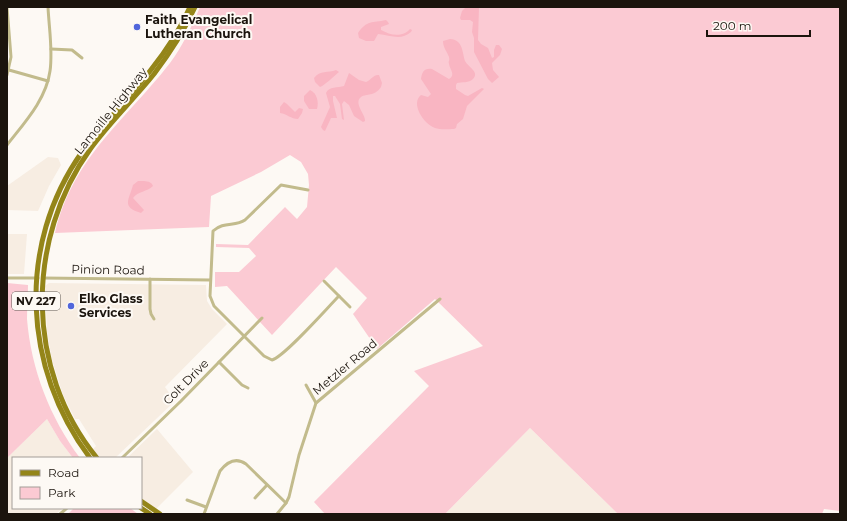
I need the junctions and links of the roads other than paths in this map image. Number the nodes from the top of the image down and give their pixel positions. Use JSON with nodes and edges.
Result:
{"nodes":[{"id":1,"x":7,"y":7,"type":"edge"},
{"id":2,"x":48,"y":7,"type":"edge"},
{"id":3,"x":190,"y":7,"type":"edge"},
{"id":4,"x":195,"y":7,"type":"edge"},
{"id":5,"x":51,"y":49,"type":"junction"},
{"id":6,"x":82,"y":58,"type":"dead end"},
{"id":7,"x":8,"y":70,"type":"junction"},
{"id":8,"x":7,"y":75,"type":"edge"},
{"id":9,"x":48,"y":81,"type":"junction"},
{"id":10,"x":7,"y":145,"type":"edge"},
{"id":11,"x":308,"y":190,"type":"dead end"},
{"id":12,"x":7,"y":278,"type":"edge"},
{"id":13,"x":40,"y":278,"type":"junction"},
{"id":14,"x":150,"y":279,"type":"junction"},
{"id":15,"x":210,"y":280,"type":"junction"},
{"id":16,"x":324,"y":282,"type":"dead end"},
{"id":17,"x":339,"y":296,"type":"junction"},
{"id":18,"x":440,"y":299,"type":"dead end"},
{"id":19,"x":350,"y":307,"type":"dead end"},
{"id":20,"x":262,"y":318,"type":"dead end"},
{"id":21,"x":154,"y":319,"type":"dead end"},
{"id":22,"x":245,"y":336,"type":"junction"},
{"id":23,"x":219,"y":362,"type":"junction"},
{"id":24,"x":306,"y":385,"type":"dead end"},
{"id":25,"x":248,"y":388,"type":"dead end"},
{"id":26,"x":316,"y":402,"type":"junction"},
{"id":27,"x":89,"y":457,"type":"edge"},
{"id":28,"x":96,"y":457,"type":"edge"},
{"id":29,"x":123,"y":457,"type":"edge"},
{"id":30,"x":267,"y":485,"type":"junction"},
{"id":31,"x":255,"y":498,"type":"dead end"},
{"id":32,"x":187,"y":500,"type":"dead end"},
{"id":33,"x":142,"y":502,"type":"edge"},
{"id":34,"x":286,"y":504,"type":"junction"},
{"id":35,"x":206,"y":507,"type":"junction"},
{"id":36,"x":160,"y":514,"type":"edge"},
{"id":37,"x":204,"y":514,"type":"edge"},
{"id":38,"x":277,"y":514,"type":"edge"}],
"edges":[{"from":1,"to":7,"type":"street"},
{"from":2,"to":5,"type":"street"},
{"from":3,"to":13,"type":"main road","name":"Lamoille Highway","number":"NV 227"},
{"from":4,"to":13,"type":"main road","name":"Lamoille Highway","number":"NV 227"},
{"from":5,"to":6,"type":"street"},
{"from":5,"to":9,"type":"street"},
{"from":7,"to":8,"type":"street"},
{"from":7,"to":9,"type":"street"},
{"from":9,"to":10,"type":"street"},
{"from":11,"to":15,"type":"street"},
{"from":12,"to":13,"type":"street","name":"Pinion Road"},
{"from":13,"to":14,"type":"street","name":"Pinion Road"},
{"from":13,"to":27,"type":"main road","name":"Lamoille Highway","number":"NV 227"},
{"from":13,"to":28,"type":"main road","name":"Lamoille Highway","number":"NV 227"},
{"from":14,"to":15,"type":"street","name":"Pinion Road"},
{"from":14,"to":21,"type":"street"},
{"from":15,"to":22,"type":"street"},
{"from":16,"to":17,"type":"street"},
{"from":17,"to":19,"type":"street"},
{"from":17,"to":22,"type":"street"},
{"from":18,"to":26,"type":"street","name":"Metzler Road"},
{"from":20,"to":22,"type":"street","name":"Colt Drive"},
{"from":22,"to":23,"type":"street","name":"Colt Drive"},
{"from":23,"to":25,"type":"street"},
{"from":23,"to":29,"type":"street","name":"Colt Drive"},
{"from":24,"to":26,"type":"street"},
{"from":26,"to":34,"type":"street","name":"Metzler Road"},
{"from":30,"to":31,"type":"street"},
{"from":30,"to":34,"type":"street"},
{"from":30,"to":35,"type":"street"},
{"from":32,"to":35,"type":"street"},
{"from":33,"to":36,"type":"main road"},
{"from":34,"to":38,"type":"street","name":"Metzler Road"},
{"from":35,"to":37,"type":"street"}]}
